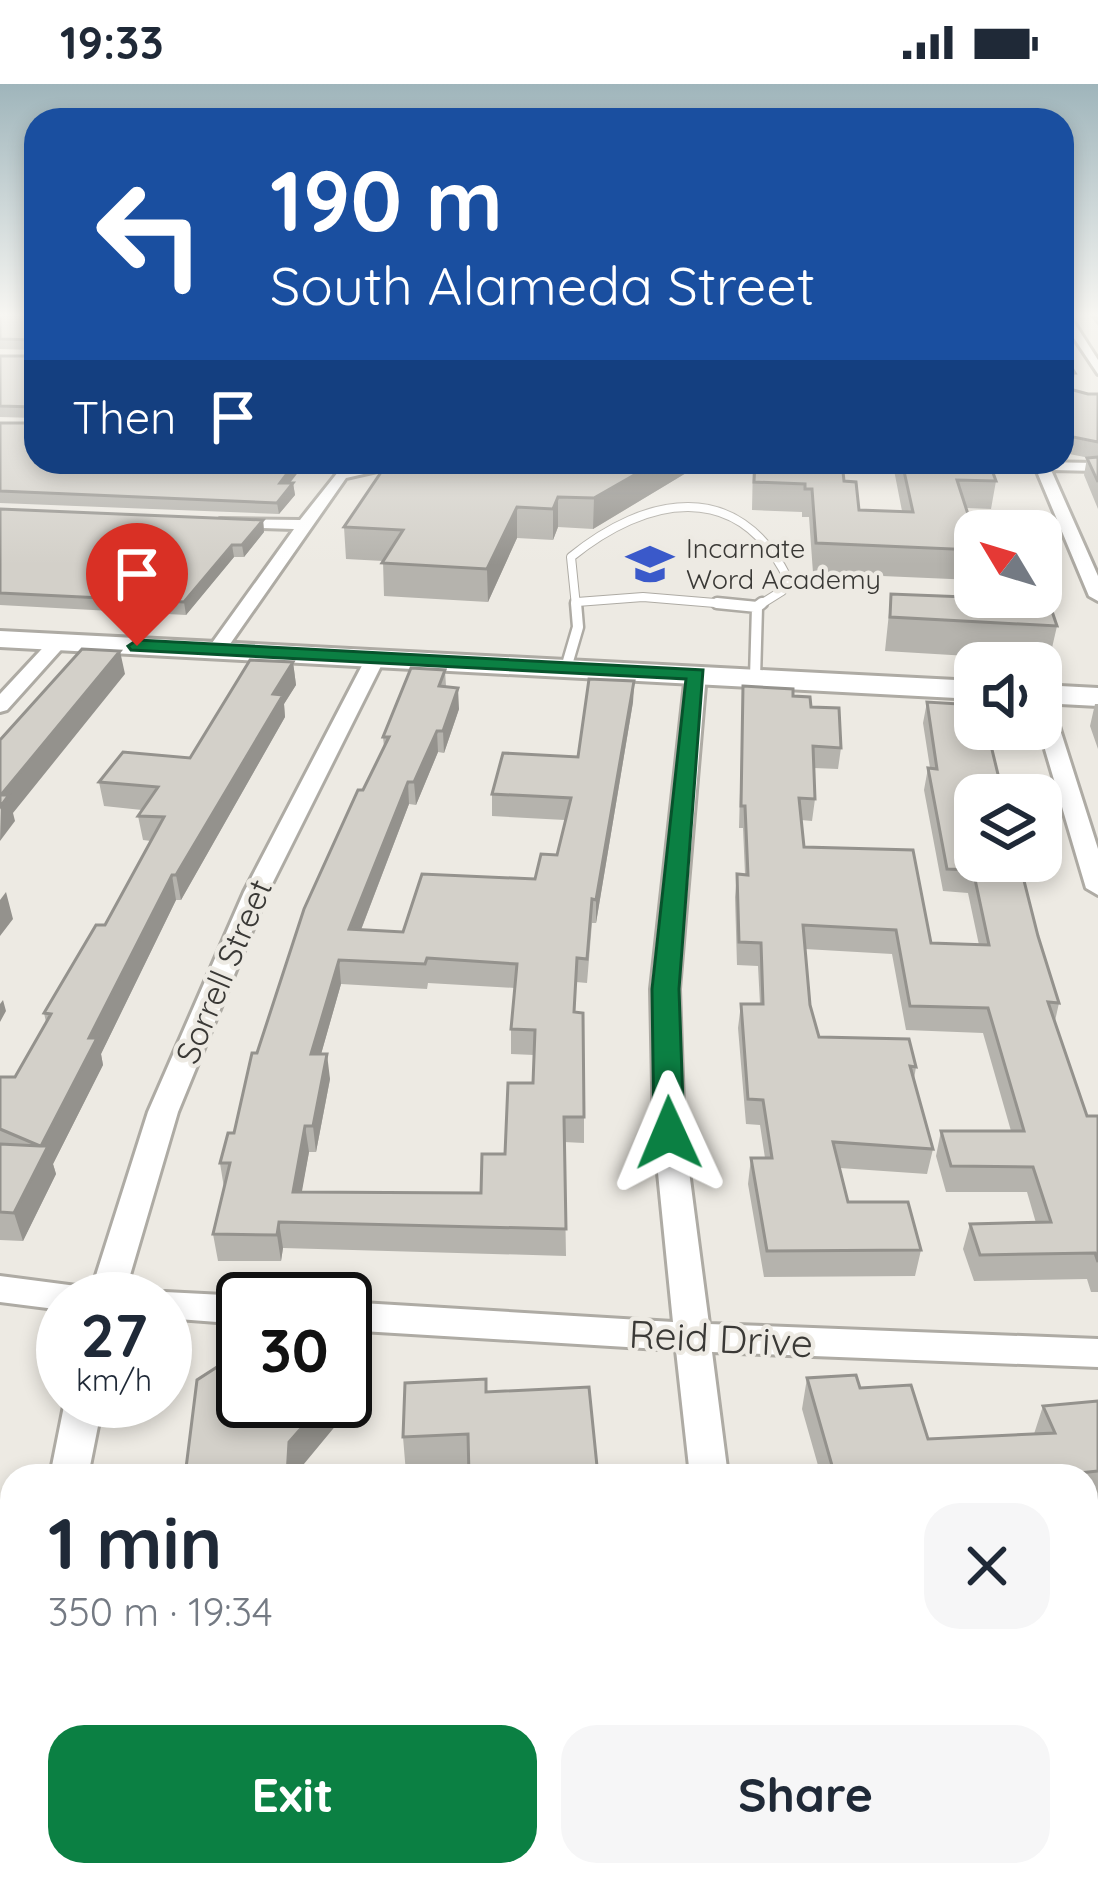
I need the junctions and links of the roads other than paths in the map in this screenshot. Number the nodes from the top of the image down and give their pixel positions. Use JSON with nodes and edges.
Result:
{"nodes":[{"id":1,"x":344,"y":474,"type":"edge"},
{"id":2,"x":1046,"y":474,"type":"edge"},
{"id":3,"x":212,"y":521,"type":"edge"},
{"id":4,"x":306,"y":526,"type":"junction"},
{"id":5,"x":1090,"y":560,"type":"edge"},
{"id":6,"x":1098,"y":596,"type":"edge"},
{"id":7,"x":577,"y":602,"type":"junction"},
{"id":8,"x":757,"y":607,"type":"junction"},
{"id":9,"x":0,"y":639,"type":"edge"},
{"id":10,"x":59,"y":642,"type":"junction"},
{"id":11,"x":216,"y":650,"type":"junction"},
{"id":12,"x":375,"y":658,"type":"junction"},
{"id":13,"x":566,"y":668,"type":"junction"},
{"id":14,"x":696,"y":674,"type":"junction"},
{"id":15,"x":755,"y":678,"type":"junction"},
{"id":16,"x":954,"y":689,"type":"edge"},
{"id":17,"x":1062,"y":697,"type":"edge"},
{"id":18,"x":1098,"y":697,"type":"edge"},
{"id":19,"x":0,"y":706,"type":"edge"},
{"id":20,"x":1057,"y":750,"type":"edge"},
{"id":21,"x":1098,"y":888,"type":"edge"},
{"id":22,"x":114,"y":1272,"type":"edge"},
{"id":23,"x":0,"y":1289,"type":"edge"},
{"id":24,"x":36,"y":1293,"type":"edge"},
{"id":25,"x":372,"y":1318,"type":"edge"},
{"id":26,"x":691,"y":1337,"type":"junction"},
{"id":27,"x":1098,"y":1354,"type":"edge"},
{"id":28,"x":79,"y":1428,"type":"edge"},
{"id":29,"x":71,"y":1464,"type":"edge"},
{"id":30,"x":707,"y":1464,"type":"edge"}],
"edges":[{"from":1,"to":4,"type":"street"},
{"from":2,"to":5,"type":"street"},
{"from":3,"to":4,"type":"street"},
{"from":4,"to":11,"type":"street"},
{"from":5,"to":6,"type":"street"},
{"from":7,"to":8,"type":"lane"},
{"from":7,"to":8,"type":"lane"},
{"from":7,"to":13,"type":"lane"},
{"from":8,"to":15,"type":"lane"},
{"from":9,"to":10,"type":"main road"},
{"from":10,"to":11,"type":"main road"},
{"from":10,"to":19,"type":"street"},
{"from":11,"to":12,"type":"main road"},
{"from":12,"to":13,"type":"main road"},
{"from":12,"to":22,"type":"street","name":"Sorrell Street"},
{"from":13,"to":14,"type":"main road"},
{"from":14,"to":15,"type":"main road"},
{"from":14,"to":26,"type":"street"},
{"from":15,"to":16,"type":"main road"},
{"from":17,"to":18,"type":"main road"},
{"from":20,"to":21,"type":"street"},
{"from":23,"to":24,"type":"street"},
{"from":25,"to":26,"type":"street","name":"Reid Drive"},
{"from":26,"to":27,"type":"street","name":"Reid Drive"},
{"from":26,"to":30,"type":"street"},
{"from":28,"to":29,"type":"street"}]}
